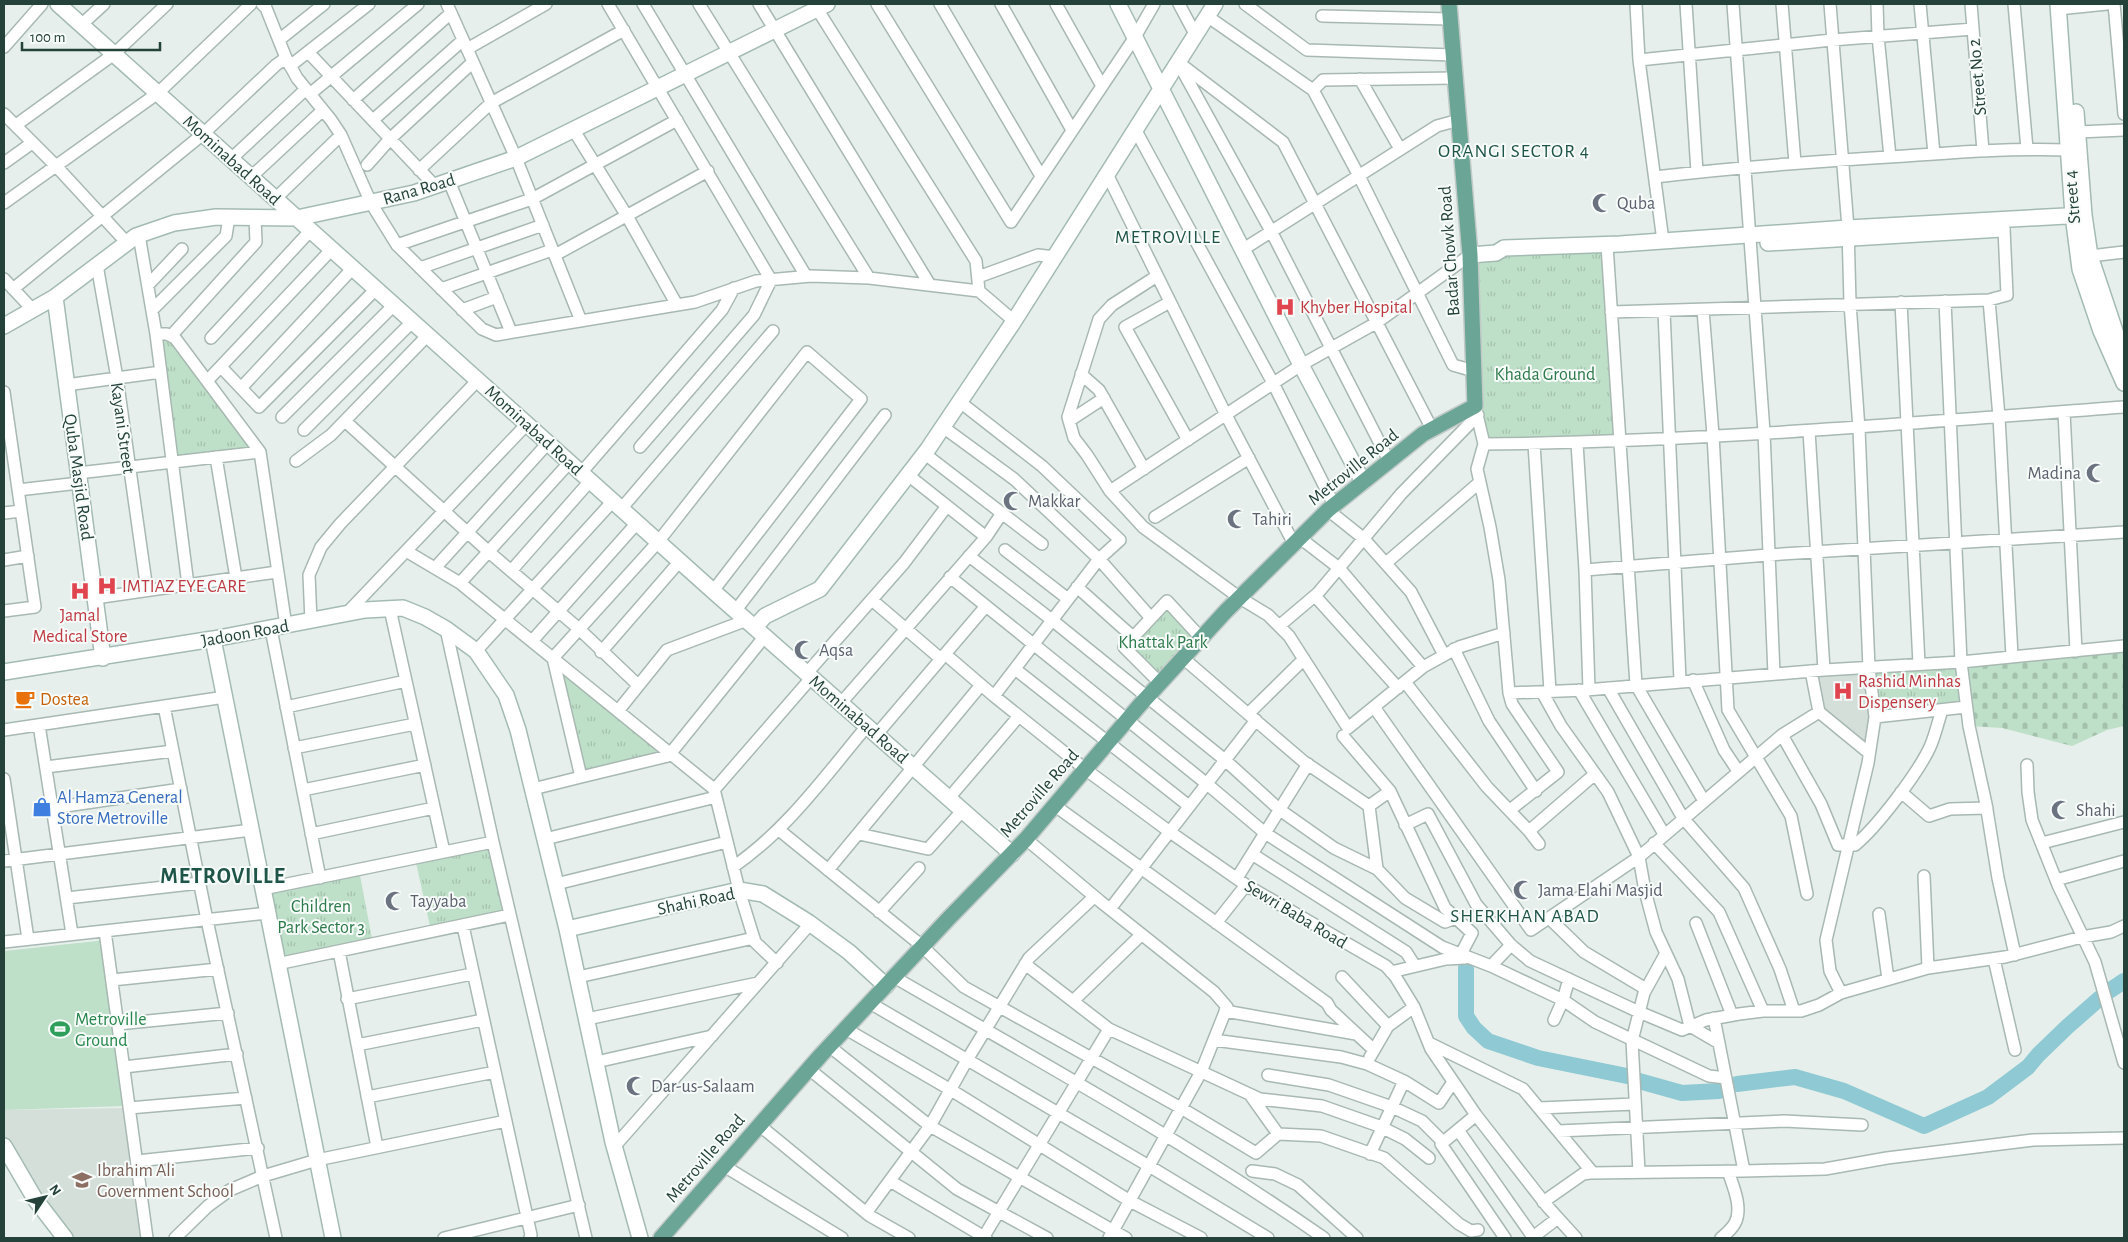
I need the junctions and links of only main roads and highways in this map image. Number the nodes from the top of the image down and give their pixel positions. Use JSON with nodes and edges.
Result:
{"nodes":[{"id":1,"x":1449,"y":4,"type":"edge"},
{"id":2,"x":1476,"y":411,"type":"joint"},
{"id":3,"x":661,"y":1238,"type":"edge"}],
"edges":[{"from":1,"to":2,"type":"main road","name":"Badar Chowk Road"},
{"from":2,"to":3,"type":"main road","name":"Metroville Road"}]}
